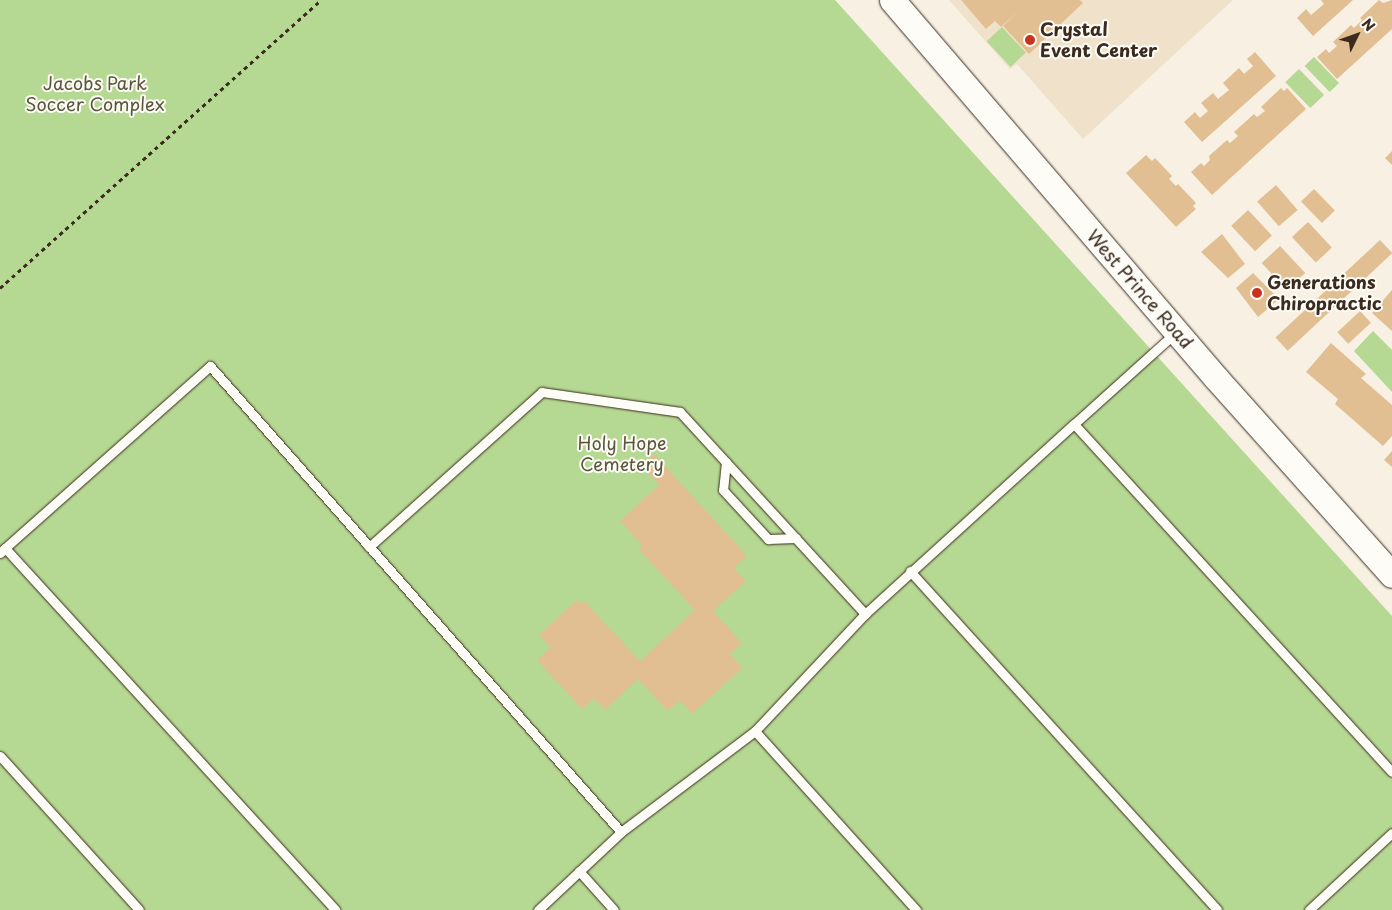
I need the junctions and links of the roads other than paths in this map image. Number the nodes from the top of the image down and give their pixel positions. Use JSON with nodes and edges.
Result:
{"nodes":[{"id":1,"x":892,"y":0,"type":"edge"},
{"id":2,"x":1176,"y":331,"type":"junction"},
{"id":3,"x":1074,"y":424,"type":"junction"},
{"id":4,"x":726,"y":462,"type":"junction"},
{"id":5,"x":796,"y":538,"type":"junction"},
{"id":6,"x":369,"y":547,"type":"junction"},
{"id":7,"x":2,"y":551,"type":"edge"},
{"id":8,"x":910,"y":571,"type":"junction"},
{"id":9,"x":1392,"y":575,"type":"edge"},
{"id":10,"x":865,"y":614,"type":"junction"},
{"id":11,"x":755,"y":731,"type":"junction"},
{"id":12,"x":0,"y":756,"type":"edge"},
{"id":13,"x":1392,"y":772,"type":"edge"},
{"id":14,"x":621,"y":832,"type":"junction"},
{"id":15,"x":1392,"y":833,"type":"edge"},
{"id":16,"x":579,"y":871,"type":"junction"},
{"id":17,"x":139,"y":910,"type":"edge"},
{"id":18,"x":335,"y":910,"type":"edge"},
{"id":19,"x":538,"y":910,"type":"edge"},
{"id":20,"x":614,"y":910,"type":"edge"},
{"id":21,"x":916,"y":910,"type":"edge"},
{"id":22,"x":1217,"y":910,"type":"edge"},
{"id":23,"x":1309,"y":910,"type":"edge"}],
"edges":[{"from":1,"to":2,"type":"main road","name":"West Prince Road"},
{"from":2,"to":3,"type":"lane"},
{"from":2,"to":9,"type":"main road","name":"West Prince Road"},
{"from":3,"to":8,"type":"lane"},
{"from":3,"to":13,"type":"lane"},
{"from":4,"to":5,"type":"lane"},
{"from":4,"to":5,"type":"lane"},
{"from":4,"to":6,"type":"lane"},
{"from":5,"to":10,"type":"lane"},
{"from":6,"to":7,"type":"lane"},
{"from":6,"to":14,"type":"lane"},
{"from":7,"to":18,"type":"lane"},
{"from":8,"to":10,"type":"lane"},
{"from":8,"to":22,"type":"lane"},
{"from":10,"to":11,"type":"lane"},
{"from":11,"to":14,"type":"lane"},
{"from":11,"to":21,"type":"lane"},
{"from":12,"to":17,"type":"lane"},
{"from":14,"to":16,"type":"lane"},
{"from":15,"to":23,"type":"lane"},
{"from":16,"to":19,"type":"lane"},
{"from":16,"to":20,"type":"lane"}]}
